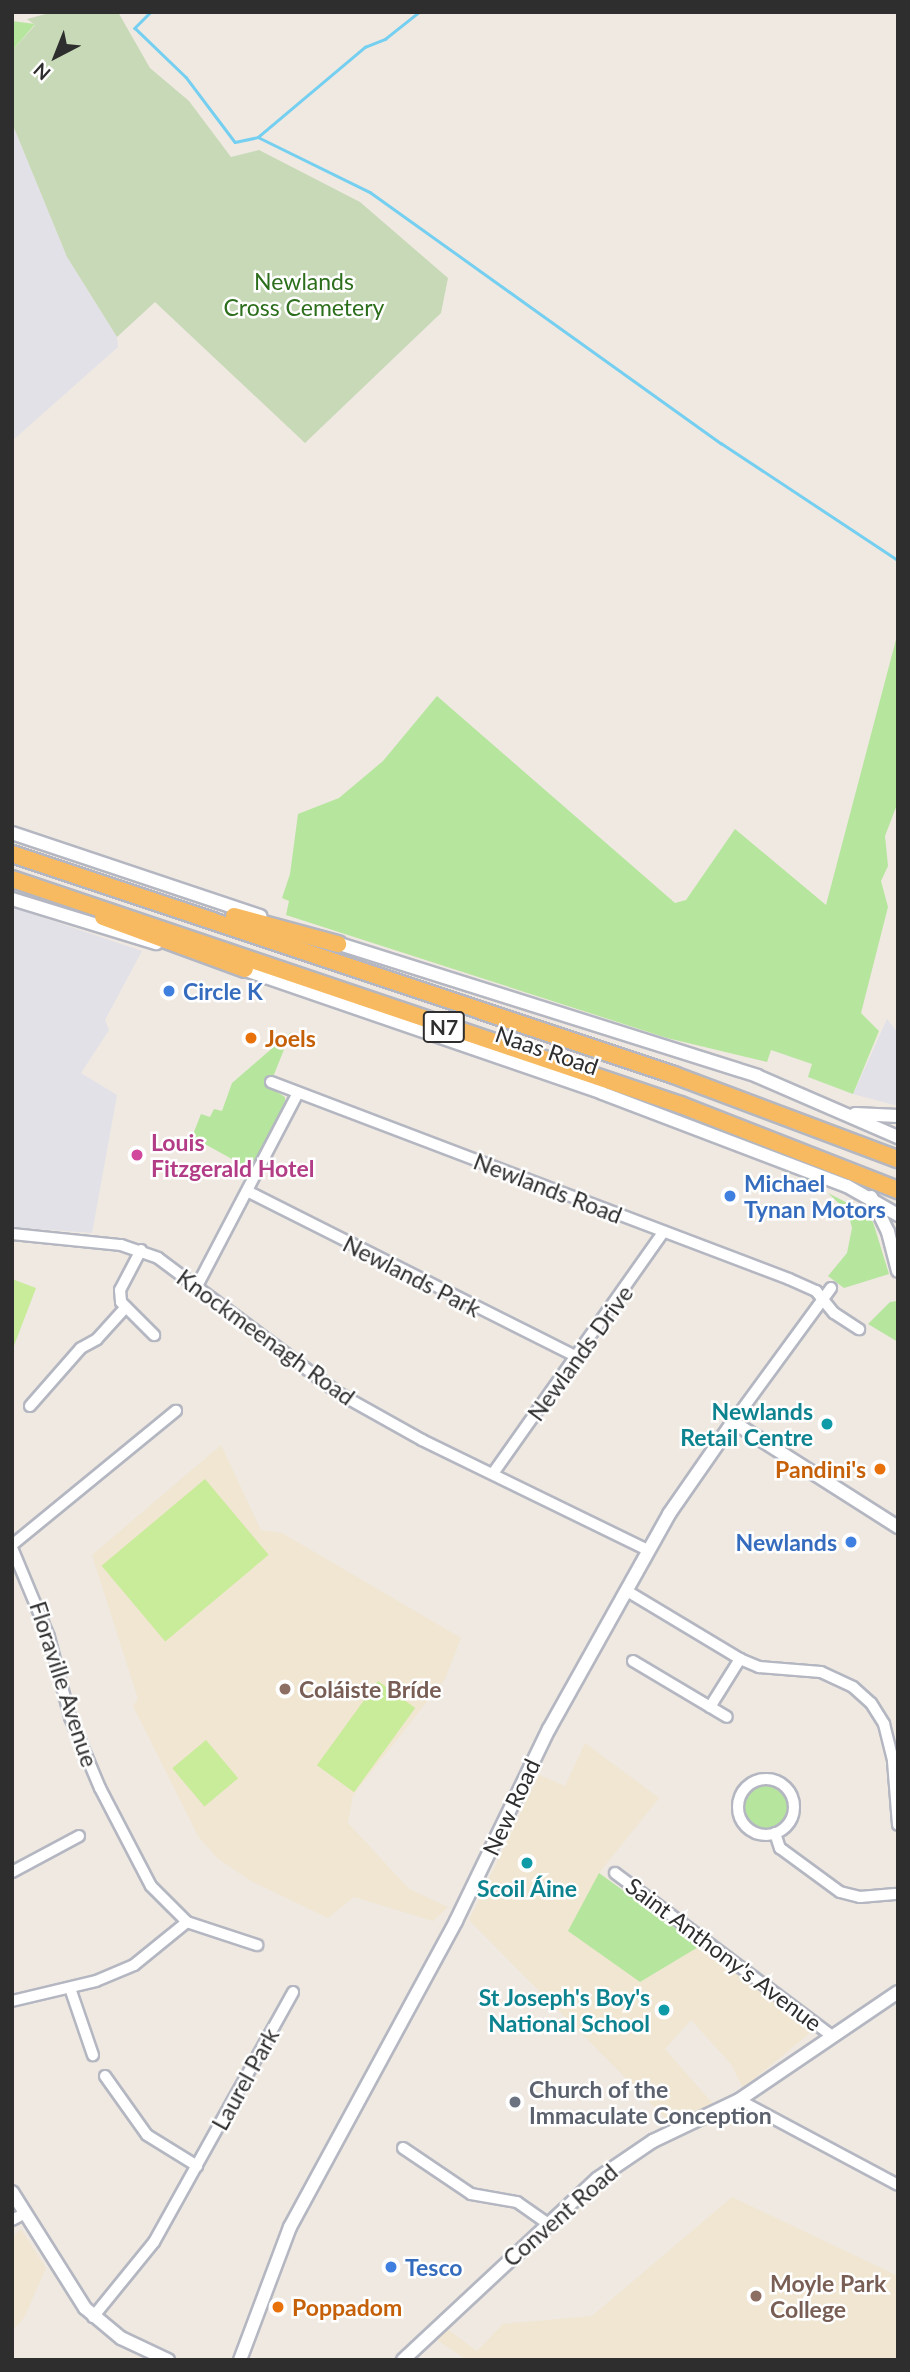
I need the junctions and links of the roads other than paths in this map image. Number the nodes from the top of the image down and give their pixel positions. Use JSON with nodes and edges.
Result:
{"nodes":[{"id":1,"x":12,"y":833,"type":"edge"},
{"id":2,"x":12,"y":854,"type":"edge"},
{"id":3,"x":12,"y":880,"type":"edge"},
{"id":4,"x":12,"y":899,"type":"edge"},
{"id":5,"x":169,"y":903,"type":"junction"},
{"id":6,"x":338,"y":944,"type":"junction"},
{"id":7,"x":245,"y":969,"type":"junction"},
{"id":8,"x":271,"y":1082,"type":"dead end"},
{"id":9,"x":298,"y":1093,"type":"junction"},
{"id":10,"x":851,"y":1114,"type":"junction"},
{"id":11,"x":898,"y":1116,"type":"edge"},
{"id":12,"x":898,"y":1137,"type":"edge"},
{"id":13,"x":891,"y":1156,"type":"edge"},
{"id":14,"x":898,"y":1190,"type":"edge"},
{"id":15,"x":249,"y":1192,"type":"junction"},
{"id":16,"x":871,"y":1197,"type":"junction"},
{"id":17,"x":892,"y":1207,"type":"edge"},
{"id":18,"x":898,"y":1215,"type":"edge"},
{"id":19,"x":663,"y":1232,"type":"junction"},
{"id":20,"x":12,"y":1234,"type":"edge"},
{"id":21,"x":141,"y":1250,"type":"junction"},
{"id":22,"x":898,"y":1271,"type":"edge"},
{"id":23,"x":197,"y":1286,"type":"junction"},
{"id":24,"x":831,"y":1288,"type":"dead end"},
{"id":25,"x":822,"y":1298,"type":"junction"},
{"id":26,"x":126,"y":1307,"type":"junction"},
{"id":27,"x":859,"y":1329,"type":"dead end"},
{"id":28,"x":154,"y":1335,"type":"dead end"},
{"id":29,"x":577,"y":1357,"type":"junction"},
{"id":30,"x":30,"y":1406,"type":"dead end"},
{"id":31,"x":176,"y":1411,"type":"dead end"},
{"id":32,"x":733,"y":1422,"type":"junction"},
{"id":33,"x":494,"y":1472,"type":"junction"},
{"id":34,"x":898,"y":1527,"type":"edge"},
{"id":35,"x":12,"y":1546,"type":"edge"},
{"id":36,"x":648,"y":1550,"type":"junction"},
{"id":37,"x":627,"y":1591,"type":"junction"},
{"id":38,"x":740,"y":1659,"type":"junction"},
{"id":39,"x":633,"y":1661,"type":"dead end"},
{"id":40,"x":709,"y":1707,"type":"junction"},
{"id":41,"x":727,"y":1717,"type":"dead end"},
{"id":42,"x":898,"y":1825,"type":"edge"},
{"id":43,"x":775,"y":1833,"type":"junction"},
{"id":44,"x":79,"y":1836,"type":"dead end"},
{"id":45,"x":12,"y":1872,"type":"edge"},
{"id":46,"x":615,"y":1873,"type":"dead end"},
{"id":47,"x":898,"y":1894,"type":"edge"},
{"id":48,"x":187,"y":1922,"type":"junction"},
{"id":49,"x":257,"y":1945,"type":"dead end"},
{"id":50,"x":70,"y":1988,"type":"junction"},
{"id":51,"x":293,"y":1992,"type":"dead end"},
{"id":52,"x":898,"y":1992,"type":"edge"},
{"id":53,"x":12,"y":2001,"type":"edge"},
{"id":54,"x":832,"y":2036,"type":"junction"},
{"id":55,"x":93,"y":2055,"type":"dead end"},
{"id":56,"x":105,"y":2076,"type":"dead end"},
{"id":57,"x":739,"y":2101,"type":"junction"},
{"id":58,"x":403,"y":2148,"type":"dead end"},
{"id":59,"x":197,"y":2166,"type":"junction"},
{"id":60,"x":898,"y":2185,"type":"edge"},
{"id":61,"x":12,"y":2192,"type":"edge"},
{"id":62,"x":25,"y":2213,"type":"junction"},
{"id":63,"x":12,"y":2220,"type":"edge"},
{"id":64,"x":549,"y":2224,"type":"junction"},
{"id":65,"x":93,"y":2317,"type":"junction"},
{"id":66,"x":248,"y":2343,"type":"junction"},
{"id":67,"x":156,"y":2358,"type":"edge"},
{"id":68,"x":168,"y":2360,"type":"edge"},
{"id":69,"x":240,"y":2360,"type":"edge"},
{"id":70,"x":246,"y":2360,"type":"edge"},
{"id":71,"x":403,"y":2360,"type":"edge"}],
"edges":[{"from":1,"to":6,"type":"street"},
{"from":2,"to":5,"type":"highway","name":"Naas Road","number":"N7"},
{"from":3,"to":7,"type":"highway","number":"N7"},
{"from":3,"to":14,"type":"highway","name":"Naas Road","number":"N7"},
{"from":4,"to":7,"type":"street","name":"Naas Road"},
{"from":5,"to":6,"type":"highway"},
{"from":5,"to":13,"type":"highway","name":"Naas Road","number":"N7"},
{"from":6,"to":10,"type":"street"},
{"from":7,"to":16,"type":"street","name":"Naas Road"},
{"from":8,"to":9,"type":"street","name":"Newlands Road"},
{"from":9,"to":15,"type":"street"},
{"from":9,"to":19,"type":"street","name":"Newlands Road"},
{"from":10,"to":11,"type":"street"},
{"from":10,"to":12,"type":"street"},
{"from":15,"to":23,"type":"street"},
{"from":15,"to":29,"type":"street","name":"Newlands Park"},
{"from":16,"to":17,"type":"street","name":"Naas Road"},
{"from":16,"to":22,"type":"street"},
{"from":17,"to":18,"type":"street","name":"Naas Road"},
{"from":19,"to":25,"type":"street","name":"Newlands Road"},
{"from":19,"to":29,"type":"street","name":"Newlands Drive"},
{"from":20,"to":21,"type":"street","name":"Knockmeenagh Road"},
{"from":21,"to":23,"type":"street","name":"Knockmeenagh Road"},
{"from":21,"to":26,"type":"street"},
{"from":23,"to":33,"type":"street","name":"Knockmeenagh Road"},
{"from":24,"to":25,"type":"street","name":"New Road"},
{"from":25,"to":27,"type":"street","name":"Newlands Road"},
{"from":25,"to":32,"type":"street","name":"New Road"},
{"from":26,"to":28,"type":"street"},
{"from":26,"to":30,"type":"street"},
{"from":29,"to":33,"type":"street","name":"Newlands Drive"},
{"from":31,"to":35,"type":"street"},
{"from":32,"to":34,"type":"street"},
{"from":32,"to":36,"type":"street","name":"New Road"},
{"from":33,"to":36,"type":"street","name":"Knockmeenagh Road"},
{"from":35,"to":48,"type":"street","name":"Floraville Avenue"},
{"from":36,"to":37,"type":"street","name":"New Road"},
{"from":37,"to":38,"type":"street"},
{"from":37,"to":66,"type":"street","name":"New Road"},
{"from":38,"to":40,"type":"street"},
{"from":38,"to":42,"type":"street"},
{"from":39,"to":40,"type":"street"},
{"from":40,"to":41,"type":"street"},
{"from":43,"to":43,"type":"street"},
{"from":43,"to":47,"type":"street"},
{"from":44,"to":45,"type":"street"},
{"from":46,"to":54,"type":"street","name":"Saint Anthony's Avenue"},
{"from":48,"to":49,"type":"street","name":"Floraville Avenue"},
{"from":48,"to":50,"type":"street"},
{"from":50,"to":53,"type":"street"},
{"from":50,"to":55,"type":"street"},
{"from":51,"to":59,"type":"street","name":"Laurel Park"},
{"from":52,"to":54,"type":"street","name":"Convent Road"},
{"from":54,"to":57,"type":"street","name":"Convent Road"},
{"from":56,"to":59,"type":"street"},
{"from":57,"to":60,"type":"street"},
{"from":57,"to":64,"type":"street","name":"Convent Road"},
{"from":58,"to":64,"type":"street"},
{"from":59,"to":65,"type":"street","name":"Laurel Park"},
{"from":61,"to":62,"type":"street"},
{"from":62,"to":63,"type":"street"},
{"from":62,"to":65,"type":"street"},
{"from":64,"to":71,"type":"street","name":"Convent Road"},
{"from":65,"to":67,"type":"street"},
{"from":66,"to":69,"type":"street","name":"New Road"},
{"from":66,"to":70,"type":"street","name":"New Road"},
{"from":67,"to":68,"type":"street"}]}
